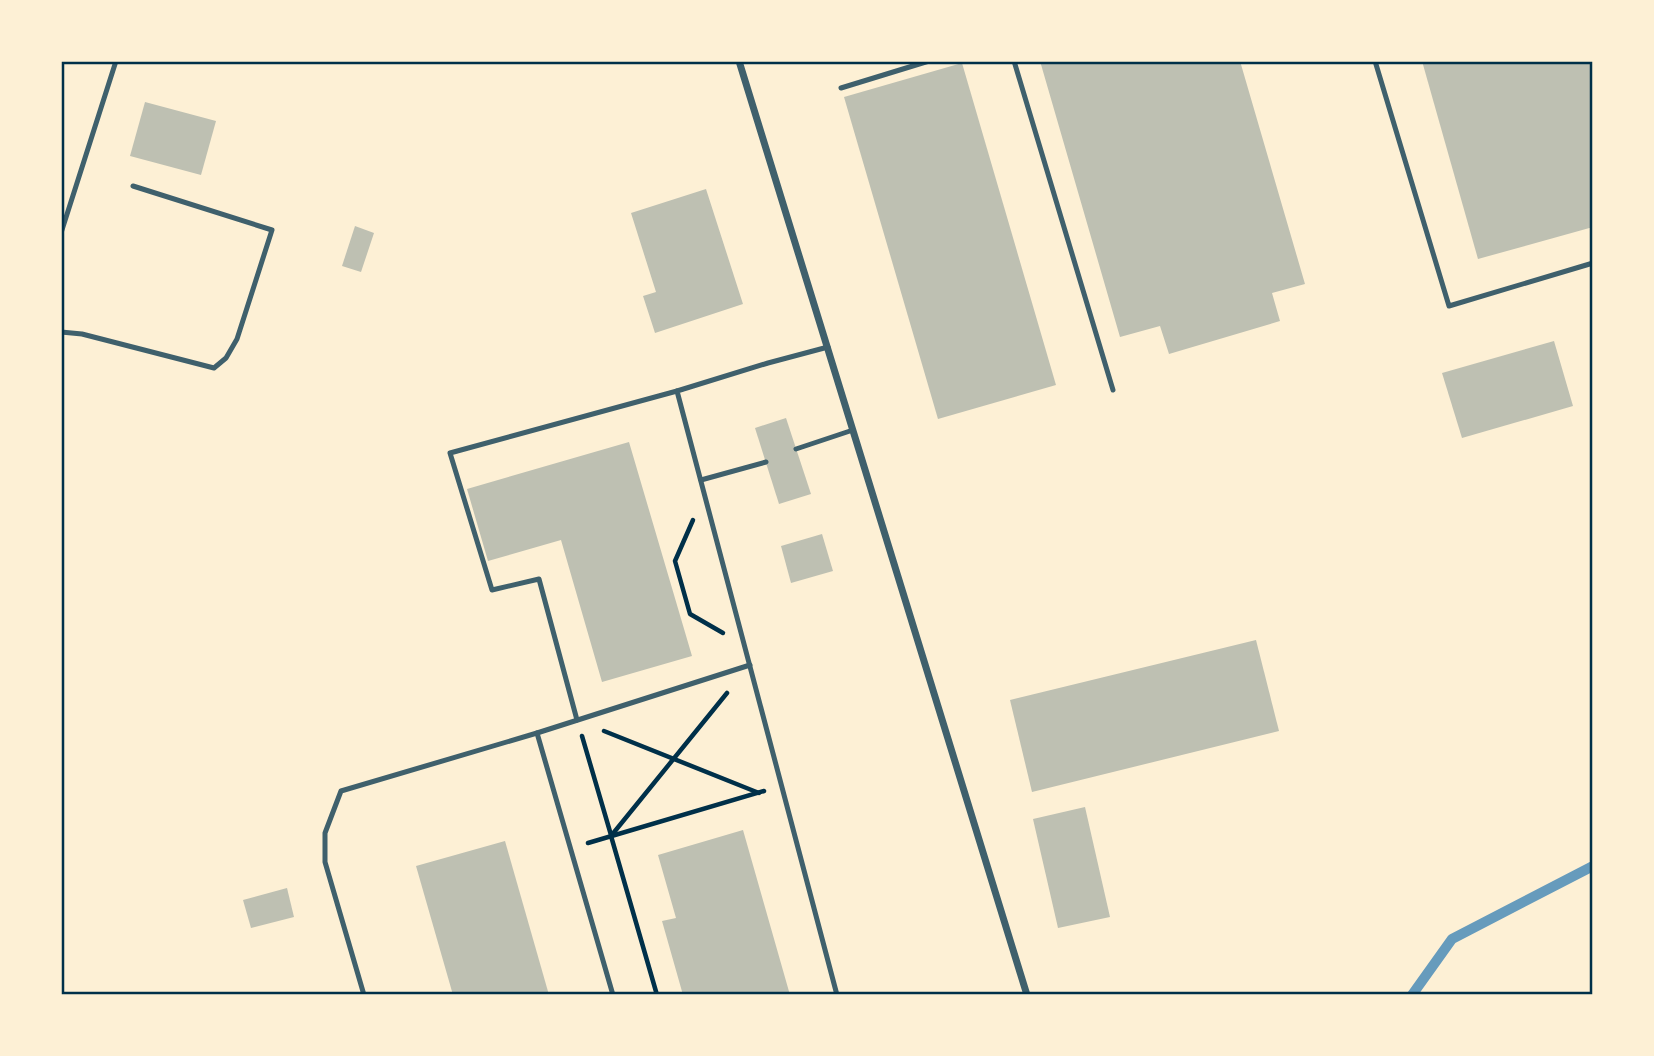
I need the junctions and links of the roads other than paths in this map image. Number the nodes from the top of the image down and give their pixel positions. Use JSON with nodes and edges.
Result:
{"nodes":[{"id":1,"x":116,"y":61,"type":"edge"},
{"id":2,"x":739,"y":61,"type":"edge"},
{"id":3,"x":929,"y":61,"type":"edge"},
{"id":4,"x":1014,"y":61,"type":"edge"},
{"id":5,"x":1375,"y":61,"type":"edge"},
{"id":6,"x":841,"y":88,"type":"dead end"},
{"id":7,"x":133,"y":186,"type":"dead end"},
{"id":8,"x":61,"y":233,"type":"edge"},
{"id":9,"x":1593,"y":263,"type":"edge"},
{"id":10,"x":61,"y":332,"type":"edge"},
{"id":11,"x":828,"y":347,"type":"junction"},
{"id":12,"x":1113,"y":390,"type":"dead end"},
{"id":13,"x":677,"y":391,"type":"junction"},
{"id":14,"x":853,"y":430,"type":"junction"},
{"id":15,"x":796,"y":449,"type":"dead end"},
{"id":16,"x":766,"y":461,"type":"dead end"},
{"id":17,"x":701,"y":480,"type":"junction"},
{"id":18,"x":750,"y":665,"type":"junction"},
{"id":19,"x":577,"y":720,"type":"junction"},
{"id":20,"x":537,"y":733,"type":"junction"},
{"id":21,"x":364,"y":995,"type":"edge"},
{"id":22,"x":613,"y":995,"type":"edge"},
{"id":23,"x":837,"y":995,"type":"edge"},
{"id":24,"x":1027,"y":995,"type":"edge"}],
"edges":[{"from":1,"to":8,"type":"lane"},
{"from":2,"to":11,"type":"street"},
{"from":3,"to":6,"type":"lane"},
{"from":4,"to":12,"type":"lane"},
{"from":5,"to":9,"type":"lane"},
{"from":7,"to":10,"type":"lane"},
{"from":11,"to":13,"type":"lane"},
{"from":11,"to":14,"type":"street"},
{"from":13,"to":17,"type":"lane"},
{"from":13,"to":19,"type":"lane"},
{"from":14,"to":15,"type":"lane"},
{"from":14,"to":24,"type":"street"},
{"from":16,"to":17,"type":"lane"},
{"from":17,"to":18,"type":"lane"},
{"from":18,"to":19,"type":"lane"},
{"from":18,"to":23,"type":"lane"},
{"from":19,"to":20,"type":"lane"},
{"from":20,"to":21,"type":"lane"},
{"from":20,"to":22,"type":"lane"}]}
